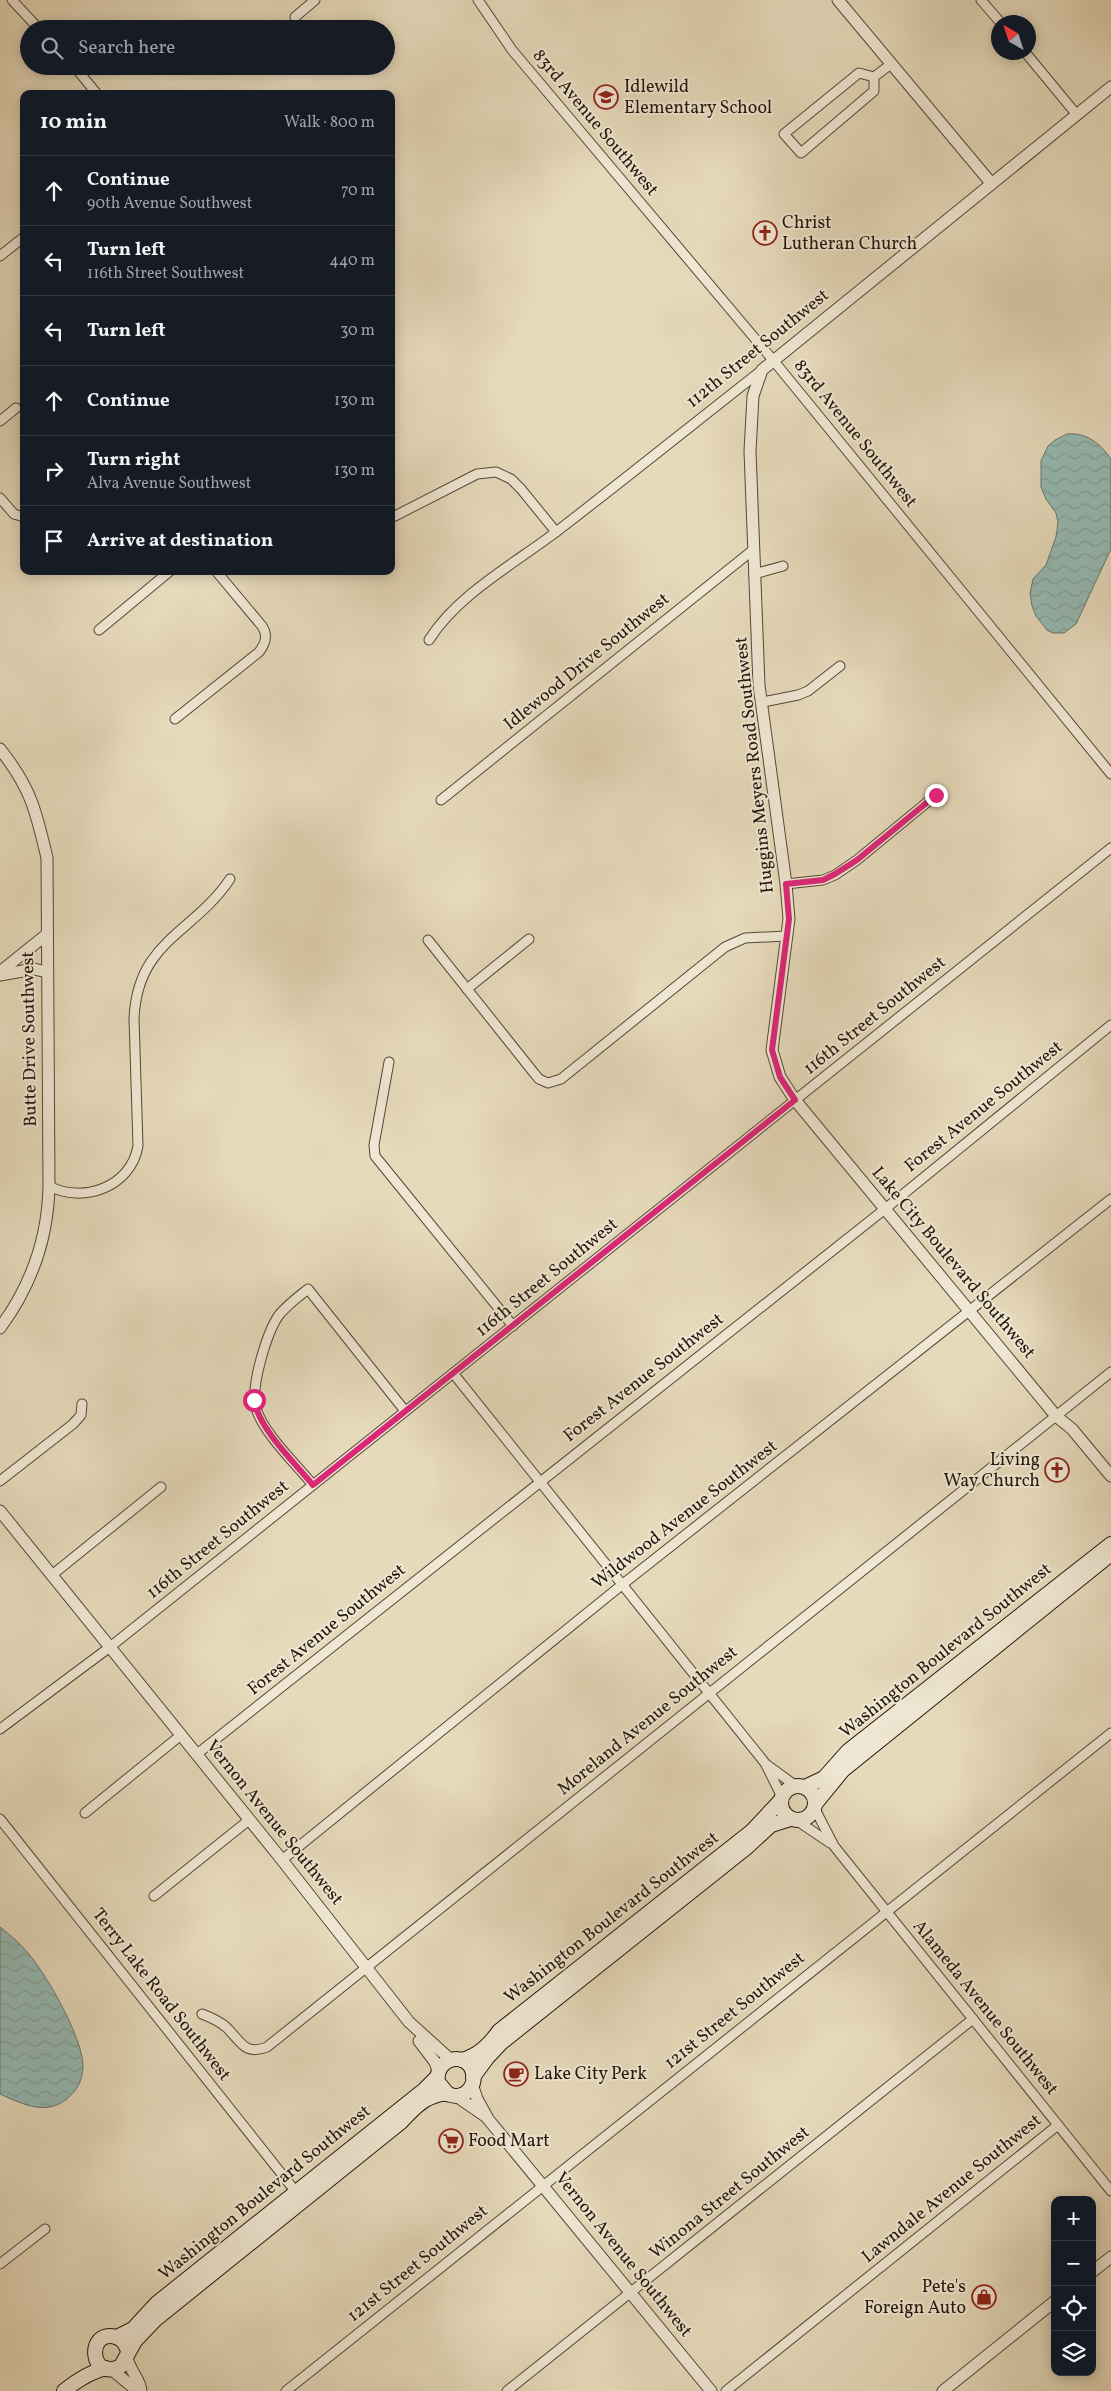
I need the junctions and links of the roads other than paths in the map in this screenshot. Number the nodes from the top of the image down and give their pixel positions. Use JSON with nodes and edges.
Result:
{"nodes":[{"id":1,"x":12,"y":0,"type":"edge"},
{"id":2,"x":315,"y":0,"type":"edge"},
{"id":3,"x":478,"y":0,"type":"edge"},
{"id":4,"x":838,"y":0,"type":"edge"},
{"id":5,"x":981,"y":0,"type":"edge"},
{"id":6,"x":994,"y":15,"type":"edge"},
{"id":7,"x":295,"y":17,"type":"dead end"},
{"id":8,"x":31,"y":20,"type":"edge"},
{"id":9,"x":1032,"y":60,"type":"edge"},
{"id":10,"x":891,"y":64,"type":"junction"},
{"id":11,"x":81,"y":75,"type":"edge"},
{"id":12,"x":874,"y":77,"type":"junction"},
{"id":13,"x":1111,"y":87,"type":"edge"},
{"id":14,"x":94,"y":90,"type":"edge"},
{"id":15,"x":1077,"y":115,"type":"junction"},
{"id":16,"x":991,"y":183,"type":"junction"},
{"id":17,"x":20,"y":240,"type":"edge"},
{"id":18,"x":0,"y":256,"type":"edge"},
{"id":19,"x":773,"y":360,"type":"junction"},
{"id":20,"x":762,"y":370,"type":"junction"},
{"id":21,"x":16,"y":408,"type":"dead end"},
{"id":22,"x":0,"y":421,"type":"edge"},
{"id":23,"x":0,"y":498,"type":"edge"},
{"id":24,"x":395,"y":516,"type":"edge"},
{"id":25,"x":20,"y":517,"type":"edge"},
{"id":26,"x":556,"y":532,"type":"junction"},
{"id":27,"x":753,"y":550,"type":"junction"},
{"id":28,"x":783,"y":566,"type":"dead end"},
{"id":29,"x":756,"y":573,"type":"junction"},
{"id":30,"x":165,"y":575,"type":"edge"},
{"id":31,"x":219,"y":575,"type":"edge"},
{"id":32,"x":99,"y":630,"type":"dead end"},
{"id":33,"x":429,"y":640,"type":"dead end"},
{"id":34,"x":840,"y":666,"type":"dead end"},
{"id":35,"x":763,"y":702,"type":"junction"},
{"id":36,"x":175,"y":719,"type":"dead end"},
{"id":37,"x":0,"y":749,"type":"edge"},
{"id":38,"x":1111,"y":774,"type":"edge"},
{"id":39,"x":936,"y":795,"type":"dead end"},
{"id":40,"x":440,"y":800,"type":"dead end"},
{"id":41,"x":1111,"y":848,"type":"edge"},
{"id":42,"x":230,"y":879,"type":"dead end"},
{"id":43,"x":786,"y":884,"type":"junction"},
{"id":44,"x":46,"y":935,"type":"junction"},
{"id":45,"x":786,"y":936,"type":"junction"},
{"id":46,"x":529,"y":939,"type":"dead end"},
{"id":47,"x":428,"y":940,"type":"dead end"},
{"id":48,"x":47,"y":972,"type":"junction"},
{"id":49,"x":0,"y":974,"type":"edge"},
{"id":50,"x":467,"y":989,"type":"junction"},
{"id":51,"x":1111,"y":1026,"type":"edge"},
{"id":52,"x":388,"y":1062,"type":"dead end"},
{"id":53,"x":776,"y":1066,"type":"joint"},
{"id":54,"x":795,"y":1100,"type":"junction"},
{"id":55,"x":49,"y":1186,"type":"junction"},
{"id":56,"x":1111,"y":1199,"type":"edge"},
{"id":57,"x":885,"y":1209,"type":"junction"},
{"id":58,"x":970,"y":1311,"type":"junction"},
{"id":59,"x":512,"y":1326,"type":"junction"},
{"id":60,"x":0,"y":1328,"type":"edge"},
{"id":61,"x":1111,"y":1372,"type":"edge"},
{"id":62,"x":453,"y":1373,"type":"junction"},
{"id":63,"x":82,"y":1404,"type":"dead end"},
{"id":64,"x":405,"y":1411,"type":"junction"},
{"id":65,"x":1056,"y":1416,"type":"junction"},
{"id":66,"x":1111,"y":1476,"type":"edge"},
{"id":67,"x":540,"y":1480,"type":"junction"},
{"id":68,"x":0,"y":1481,"type":"edge"},
{"id":69,"x":313,"y":1485,"type":"junction"},
{"id":70,"x":161,"y":1487,"type":"dead end"},
{"id":71,"x":0,"y":1511,"type":"edge"},
{"id":72,"x":1111,"y":1544,"type":"edge"},
{"id":73,"x":1111,"y":1554,"type":"edge"},
{"id":74,"x":52,"y":1575,"type":"junction"},
{"id":75,"x":623,"y":1584,"type":"junction"},
{"id":76,"x":110,"y":1647,"type":"junction"},
{"id":77,"x":710,"y":1692,"type":"junction"},
{"id":78,"x":0,"y":1729,"type":"edge"},
{"id":79,"x":1111,"y":1733,"type":"edge"},
{"id":80,"x":181,"y":1736,"type":"junction"},
{"id":81,"x":196,"y":1754,"type":"junction"},
{"id":82,"x":765,"y":1763,"type":"junction"},
{"id":83,"x":801,"y":1787,"type":"junction"},
{"id":84,"x":782,"y":1799,"type":"junction"},
{"id":85,"x":815,"y":1806,"type":"junction"},
{"id":86,"x":85,"y":1813,"type":"dead end"},
{"id":87,"x":0,"y":1819,"type":"edge"},
{"id":88,"x":793,"y":1819,"type":"junction"},
{"id":89,"x":249,"y":1820,"type":"junction"},
{"id":90,"x":834,"y":1846,"type":"junction"},
{"id":91,"x":282,"y":1860,"type":"junction"},
{"id":92,"x":154,"y":1896,"type":"dead end"},
{"id":93,"x":886,"y":1910,"type":"junction"},
{"id":94,"x":365,"y":1967,"type":"junction"},
{"id":95,"x":202,"y":2014,"type":"dead end"},
{"id":96,"x":973,"y":2019,"type":"junction"},
{"id":97,"x":409,"y":2022,"type":"junction"},
{"id":98,"x":456,"y":2060,"type":"junction"},
{"id":99,"x":437,"y":2074,"type":"junction"},
{"id":100,"x":473,"y":2080,"type":"junction"},
{"id":101,"x":451,"y":2095,"type":"junction"},
{"id":102,"x":488,"y":2119,"type":"junction"},
{"id":103,"x":1058,"y":2125,"type":"junction"},
{"id":104,"x":543,"y":2185,"type":"junction"},
{"id":105,"x":1111,"y":2191,"type":"edge"},
{"id":106,"x":296,"y":2192,"type":"junction"},
{"id":107,"x":45,"y":2229,"type":"dead end"},
{"id":108,"x":1111,"y":2257,"type":"edge"},
{"id":109,"x":0,"y":2264,"type":"edge"},
{"id":110,"x":1096,"y":2269,"type":"edge"},
{"id":111,"x":631,"y":2293,"type":"junction"},
{"id":112,"x":1051,"y":2304,"type":"edge"},
{"id":113,"x":117,"y":2337,"type":"junction"},
{"id":114,"x":95,"y":2352,"type":"junction"},
{"id":115,"x":128,"y":2354,"type":"junction"},
{"id":116,"x":109,"y":2369,"type":"junction"},
{"id":117,"x":68,"y":2387,"type":"edge"},
{"id":118,"x":141,"y":2391,"type":"edge"},
{"id":119,"x":286,"y":2391,"type":"edge"},
{"id":120,"x":506,"y":2391,"type":"edge"},
{"id":121,"x":711,"y":2391,"type":"edge"},
{"id":122,"x":726,"y":2391,"type":"edge"},
{"id":123,"x":943,"y":2391,"type":"edge"}],
"edges":[{"from":1,"to":8,"type":"street"},
{"from":2,"to":7,"type":"street"},
{"from":3,"to":19,"type":"street","name":"83rd Avenue Southwest"},
{"from":4,"to":10,"type":"street"},
{"from":5,"to":6,"type":"street"},
{"from":9,"to":15,"type":"street"},
{"from":10,"to":12,"type":"street"},
{"from":10,"to":16,"type":"street"},
{"from":11,"to":14,"type":"street"},
{"from":12,"to":12,"type":"street"},
{"from":13,"to":15,"type":"street","name":"112th Street Southwest"},
{"from":15,"to":16,"type":"street","name":"112th Street Southwest"},
{"from":16,"to":19,"type":"street","name":"112th Street Southwest"},
{"from":17,"to":18,"type":"street"},
{"from":19,"to":20,"type":"street","name":"112th Street Southwest"},
{"from":19,"to":38,"type":"street","name":"83rd Avenue Southwest"},
{"from":20,"to":26,"type":"street","name":"112th Street Southwest"},
{"from":20,"to":27,"type":"street","name":"Huggins Meyers Road Southwest"},
{"from":21,"to":22,"type":"street"},
{"from":23,"to":25,"type":"street"},
{"from":24,"to":26,"type":"street"},
{"from":26,"to":33,"type":"street","name":"112th Street Southwest"},
{"from":27,"to":29,"type":"street","name":"Huggins Meyers Road Southwest"},
{"from":27,"to":40,"type":"street","name":"Idlewood Drive Southwest"},
{"from":28,"to":29,"type":"street"},
{"from":29,"to":35,"type":"street","name":"Huggins Meyers Road Southwest"},
{"from":30,"to":32,"type":"street"},
{"from":31,"to":36,"type":"street"},
{"from":34,"to":35,"type":"street"},
{"from":35,"to":43,"type":"street","name":"Huggins Meyers Road Southwest"},
{"from":37,"to":44,"type":"street","name":"Butte Drive Southwest"},
{"from":39,"to":43,"type":"street"},
{"from":41,"to":54,"type":"street","name":"116th Street Southwest"},
{"from":42,"to":55,"type":"street"},
{"from":43,"to":45,"type":"street","name":"Huggins Meyers Road Southwest"},
{"from":44,"to":48,"type":"street","name":"Butte Drive Southwest"},
{"from":44,"to":49,"type":"street"},
{"from":45,"to":50,"type":"street"},
{"from":45,"to":53,"type":"street","name":"Huggins Meyers Road Southwest"},
{"from":46,"to":50,"type":"street"},
{"from":47,"to":50,"type":"street"},
{"from":48,"to":49,"type":"street"},
{"from":48,"to":55,"type":"street","name":"Butte Drive Southwest"},
{"from":51,"to":57,"type":"street","name":"Forest Avenue Southwest"},
{"from":52,"to":59,"type":"street"},
{"from":53,"to":54,"type":"street","name":"Lake City Boulevard Southwest"},
{"from":54,"to":57,"type":"street","name":"Lake City Boulevard Southwest"},
{"from":54,"to":59,"type":"street","name":"116th Street Southwest"},
{"from":55,"to":60,"type":"street","name":"Butte Drive Southwest"},
{"from":56,"to":58,"type":"street","name":"Wildwood Avenue Southwest"},
{"from":57,"to":58,"type":"street","name":"Lake City Boulevard Southwest"},
{"from":57,"to":67,"type":"street","name":"Forest Avenue Southwest"},
{"from":58,"to":65,"type":"street","name":"Lake City Boulevard Southwest"},
{"from":58,"to":75,"type":"street","name":"Wildwood Avenue Southwest"},
{"from":59,"to":62,"type":"street","name":"116th Street Southwest"},
{"from":61,"to":65,"type":"street","name":"Moreland Avenue Southwest"},
{"from":62,"to":64,"type":"street","name":"116th Street Southwest"},
{"from":62,"to":67,"type":"street"},
{"from":63,"to":68,"type":"street"},
{"from":64,"to":69,"type":"street","name":"116th Street Southwest"},
{"from":64,"to":69,"type":"street"},
{"from":65,"to":66,"type":"street","name":"Lake City Boulevard Southwest"},
{"from":65,"to":77,"type":"street","name":"Moreland Avenue Southwest"},
{"from":67,"to":75,"type":"street"},
{"from":67,"to":81,"type":"street","name":"Forest Avenue Southwest"},
{"from":69,"to":76,"type":"street","name":"116th Street Southwest"},
{"from":70,"to":74,"type":"street"},
{"from":71,"to":74,"type":"street"},
{"from":72,"to":83,"type":"main road","name":"Washington Boulevard Southwest"},
{"from":73,"to":85,"type":"main road","name":"Washington Boulevard Southwest"},
{"from":74,"to":76,"type":"street"},
{"from":75,"to":77,"type":"street"},
{"from":75,"to":91,"type":"street","name":"Wildwood Avenue Southwest"},
{"from":76,"to":78,"type":"street","name":"116th Street Southwest"},
{"from":76,"to":80,"type":"street","name":"Vernon Avenue Southwest"},
{"from":77,"to":82,"type":"street"},
{"from":77,"to":94,"type":"street","name":"Moreland Avenue Southwest"},
{"from":79,"to":93,"type":"street","name":"121st Street Southwest"},
{"from":80,"to":81,"type":"street","name":"Vernon Avenue Southwest"},
{"from":80,"to":86,"type":"street"},
{"from":81,"to":89,"type":"street","name":"Vernon Avenue Southwest"},
{"from":82,"to":83,"type":"street"},
{"from":82,"to":84,"type":"street"},
{"from":83,"to":84,"type":"main road"},
{"from":83,"to":85,"type":"main road"},
{"from":84,"to":88,"type":"main road"},
{"from":84,"to":98,"type":"main road","name":"Washington Boulevard Southwest"},
{"from":85,"to":88,"type":"main road"},
{"from":85,"to":90,"type":"street","name":"Alameda Avenue Southwest"},
{"from":87,"to":106,"type":"street","name":"Terry Lake Road Southwest"},
{"from":88,"to":90,"type":"street","name":"Alameda Avenue Southwest"},
{"from":88,"to":100,"type":"main road","name":"Washington Boulevard Southwest"},
{"from":89,"to":91,"type":"street","name":"Vernon Avenue Southwest"},
{"from":89,"to":92,"type":"street"},
{"from":90,"to":93,"type":"street","name":"Alameda Avenue Southwest"},
{"from":91,"to":94,"type":"street","name":"Vernon Avenue Southwest"},
{"from":93,"to":96,"type":"street","name":"Alameda Avenue Southwest"},
{"from":93,"to":104,"type":"street","name":"121st Street Southwest"},
{"from":94,"to":95,"type":"street","name":"Moreland Avenue Southwest"},
{"from":94,"to":97,"type":"street","name":"Vernon Avenue Southwest"},
{"from":96,"to":103,"type":"street","name":"Alameda Avenue Southwest"},
{"from":96,"to":111,"type":"street","name":"Winona Street Southwest"},
{"from":97,"to":98,"type":"street","name":"Vernon Avenue Southwest"},
{"from":97,"to":99,"type":"street","name":"Vernon Avenue Southwest"},
{"from":98,"to":99,"type":"main road"},
{"from":98,"to":100,"type":"main road"},
{"from":99,"to":101,"type":"main road"},
{"from":99,"to":106,"type":"main road","name":"Washington Boulevard Southwest"},
{"from":100,"to":101,"type":"main road"},
{"from":100,"to":102,"type":"street","name":"Vernon Avenue Southwest"},
{"from":101,"to":102,"type":"street","name":"Vernon Avenue Southwest"},
{"from":101,"to":115,"type":"main road","name":"Washington Boulevard Southwest"},
{"from":102,"to":104,"type":"street","name":"Vernon Avenue Southwest"},
{"from":103,"to":105,"type":"street","name":"Alameda Avenue Southwest"},
{"from":103,"to":122,"type":"street","name":"Lawndale Avenue Southwest"},
{"from":104,"to":111,"type":"street","name":"Vernon Avenue Southwest"},
{"from":104,"to":119,"type":"street","name":"121st Street Southwest"},
{"from":106,"to":113,"type":"main road","name":"Washington Boulevard Southwest"},
{"from":107,"to":109,"type":"street"},
{"from":108,"to":110,"type":"street"},
{"from":111,"to":120,"type":"street","name":"Winona Street Southwest"},
{"from":111,"to":121,"type":"street","name":"Vernon Avenue Southwest"},
{"from":112,"to":123,"type":"street"},
{"from":113,"to":114,"type":"main road"},
{"from":113,"to":115,"type":"main road"},
{"from":114,"to":116,"type":"main road"},
{"from":114,"to":117,"type":"main road"},
{"from":115,"to":116,"type":"main road"},
{"from":115,"to":118,"type":"street"},
{"from":116,"to":117,"type":"main road"},
{"from":116,"to":118,"type":"street"}]}
